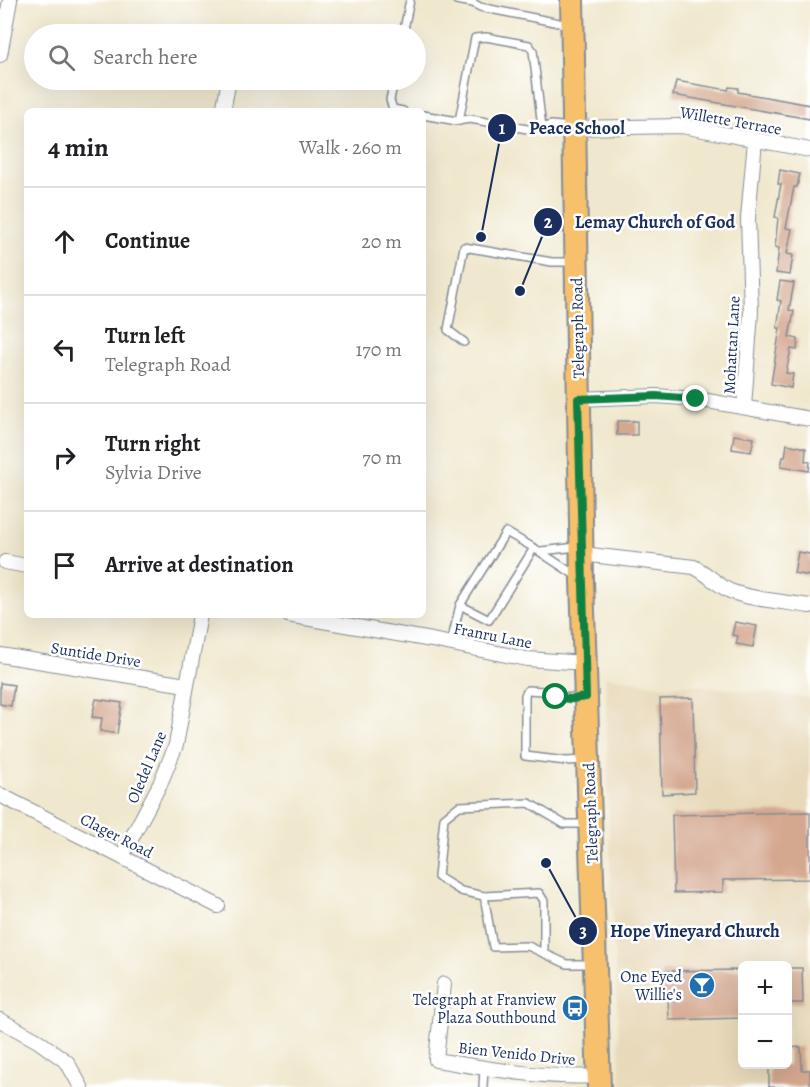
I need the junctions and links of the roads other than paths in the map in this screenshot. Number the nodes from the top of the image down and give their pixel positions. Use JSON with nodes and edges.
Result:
{"nodes":[{"id":1,"x":10,"y":0,"type":"edge"},
{"id":2,"x":410,"y":0,"type":"edge"},
{"id":3,"x":456,"y":0,"type":"edge"},
{"id":4,"x":572,"y":0,"type":"edge"},
{"id":5,"x":405,"y":24,"type":"edge"},
{"id":6,"x":572,"y":26,"type":"junction"},
{"id":7,"x":0,"y":55,"type":"edge"},
{"id":8,"x":228,"y":90,"type":"edge"},
{"id":9,"x":392,"y":90,"type":"edge"},
{"id":10,"x":224,"y":108,"type":"edge"},
{"id":11,"x":393,"y":108,"type":"edge"},
{"id":12,"x":426,"y":116,"type":"edge"},
{"id":13,"x":459,"y":121,"type":"junction"},
{"id":14,"x":542,"y":128,"type":"junction"},
{"id":15,"x":573,"y":128,"type":"junction"},
{"id":16,"x":755,"y":140,"type":"junction"},
{"id":17,"x":810,"y":150,"type":"edge"},
{"id":18,"x":575,"y":262,"type":"junction"},
{"id":19,"x":464,"y":342,"type":"dead end"},
{"id":20,"x":578,"y":399,"type":"junction"},
{"id":21,"x":744,"y":407,"type":"junction"},
{"id":22,"x":810,"y":419,"type":"edge"},
{"id":23,"x":538,"y":550,"type":"junction"},
{"id":24,"x":582,"y":550,"type":"junction"},
{"id":25,"x":5,"y":562,"type":"dead end"},
{"id":26,"x":24,"y":565,"type":"edge"},
{"id":27,"x":582,"y":581,"type":"junction"},
{"id":28,"x":460,"y":605,"type":"junction"},
{"id":29,"x":810,"y":606,"type":"edge"},
{"id":30,"x":199,"y":618,"type":"edge"},
{"id":31,"x":305,"y":618,"type":"edge"},
{"id":32,"x":451,"y":643,"type":"junction"},
{"id":33,"x":0,"y":655,"type":"edge"},
{"id":34,"x":585,"y":663,"type":"junction"},
{"id":35,"x":186,"y":685,"type":"junction"},
{"id":36,"x":586,"y":697,"type":"junction"},
{"id":37,"x":589,"y":760,"type":"junction"},
{"id":38,"x":0,"y":795,"type":"edge"},
{"id":39,"x":591,"y":824,"type":"junction"},
{"id":40,"x":122,"y":856,"type":"junction"},
{"id":41,"x":484,"y":896,"type":"junction"},
{"id":42,"x":218,"y":906,"type":"dead end"},
{"id":43,"x":544,"y":952,"type":"junction"},
{"id":44,"x":595,"y":964,"type":"junction"},
{"id":45,"x":444,"y":984,"type":"dead end"},
{"id":46,"x":0,"y":1020,"type":"edge"},
{"id":47,"x":484,"y":1068,"type":"junction"},
{"id":48,"x":599,"y":1081,"type":"edge"},
{"id":49,"x":81,"y":1087,"type":"edge"},
{"id":50,"x":483,"y":1087,"type":"edge"}],
"edges":[{"from":1,"to":7,"type":"street"},
{"from":2,"to":5,"type":"lane"},
{"from":3,"to":6,"type":"lane"},
{"from":4,"to":6,"type":"main road","name":"Telegraph Road"},
{"from":6,"to":15,"type":"main road","name":"Telegraph Road"},
{"from":8,"to":10,"type":"street"},
{"from":9,"to":11,"type":"lane"},
{"from":12,"to":13,"type":"lane"},
{"from":13,"to":14,"type":"lane"},
{"from":13,"to":14,"type":"lane"},
{"from":14,"to":15,"type":"lane"},
{"from":15,"to":16,"type":"street","name":"Willette Terrace"},
{"from":15,"to":18,"type":"main road","name":"Telegraph Road"},
{"from":16,"to":17,"type":"street","name":"Willette Terrace"},
{"from":16,"to":21,"type":"street","name":"Mohattan Lane"},
{"from":18,"to":19,"type":"lane"},
{"from":18,"to":20,"type":"main road","name":"Telegraph Road"},
{"from":20,"to":21,"type":"street"},
{"from":20,"to":24,"type":"main road","name":"Telegraph Road"},
{"from":21,"to":22,"type":"street"},
{"from":23,"to":24,"type":"lane"},
{"from":23,"to":27,"type":"lane"},
{"from":23,"to":28,"type":"lane"},
{"from":23,"to":28,"type":"lane"},
{"from":24,"to":27,"type":"main road","name":"Telegraph Road"},
{"from":24,"to":29,"type":"street"},
{"from":25,"to":26,"type":"street"},
{"from":27,"to":34,"type":"main road","name":"Telegraph Road"},
{"from":28,"to":32,"type":"lane"},
{"from":30,"to":35,"type":"street","name":"Oledel Lane"},
{"from":31,"to":32,"type":"street","name":"Franru Lane"},
{"from":32,"to":34,"type":"street","name":"Franru Lane"},
{"from":33,"to":35,"type":"street","name":"Suntide Drive"},
{"from":34,"to":36,"type":"main road","name":"Telegraph Road"},
{"from":35,"to":40,"type":"street","name":"Oledel Lane"},
{"from":36,"to":37,"type":"main road","name":"Telegraph Road"},
{"from":36,"to":37,"type":"lane"},
{"from":37,"to":39,"type":"main road","name":"Telegraph Road"},
{"from":38,"to":40,"type":"street","name":"Clager Road"},
{"from":39,"to":41,"type":"lane"},
{"from":39,"to":44,"type":"main road","name":"Telegraph Road"},
{"from":40,"to":42,"type":"street","name":"Clager Road"},
{"from":41,"to":43,"type":"lane"},
{"from":41,"to":43,"type":"lane"},
{"from":43,"to":44,"type":"lane"},
{"from":44,"to":48,"type":"main road","name":"Telegraph Road"},
{"from":45,"to":47,"type":"street","name":"Bien Venido Drive"},
{"from":46,"to":49,"type":"street"},
{"from":47,"to":48,"type":"street","name":"Bien Venido Drive"},
{"from":47,"to":50,"type":"lane"}]}
